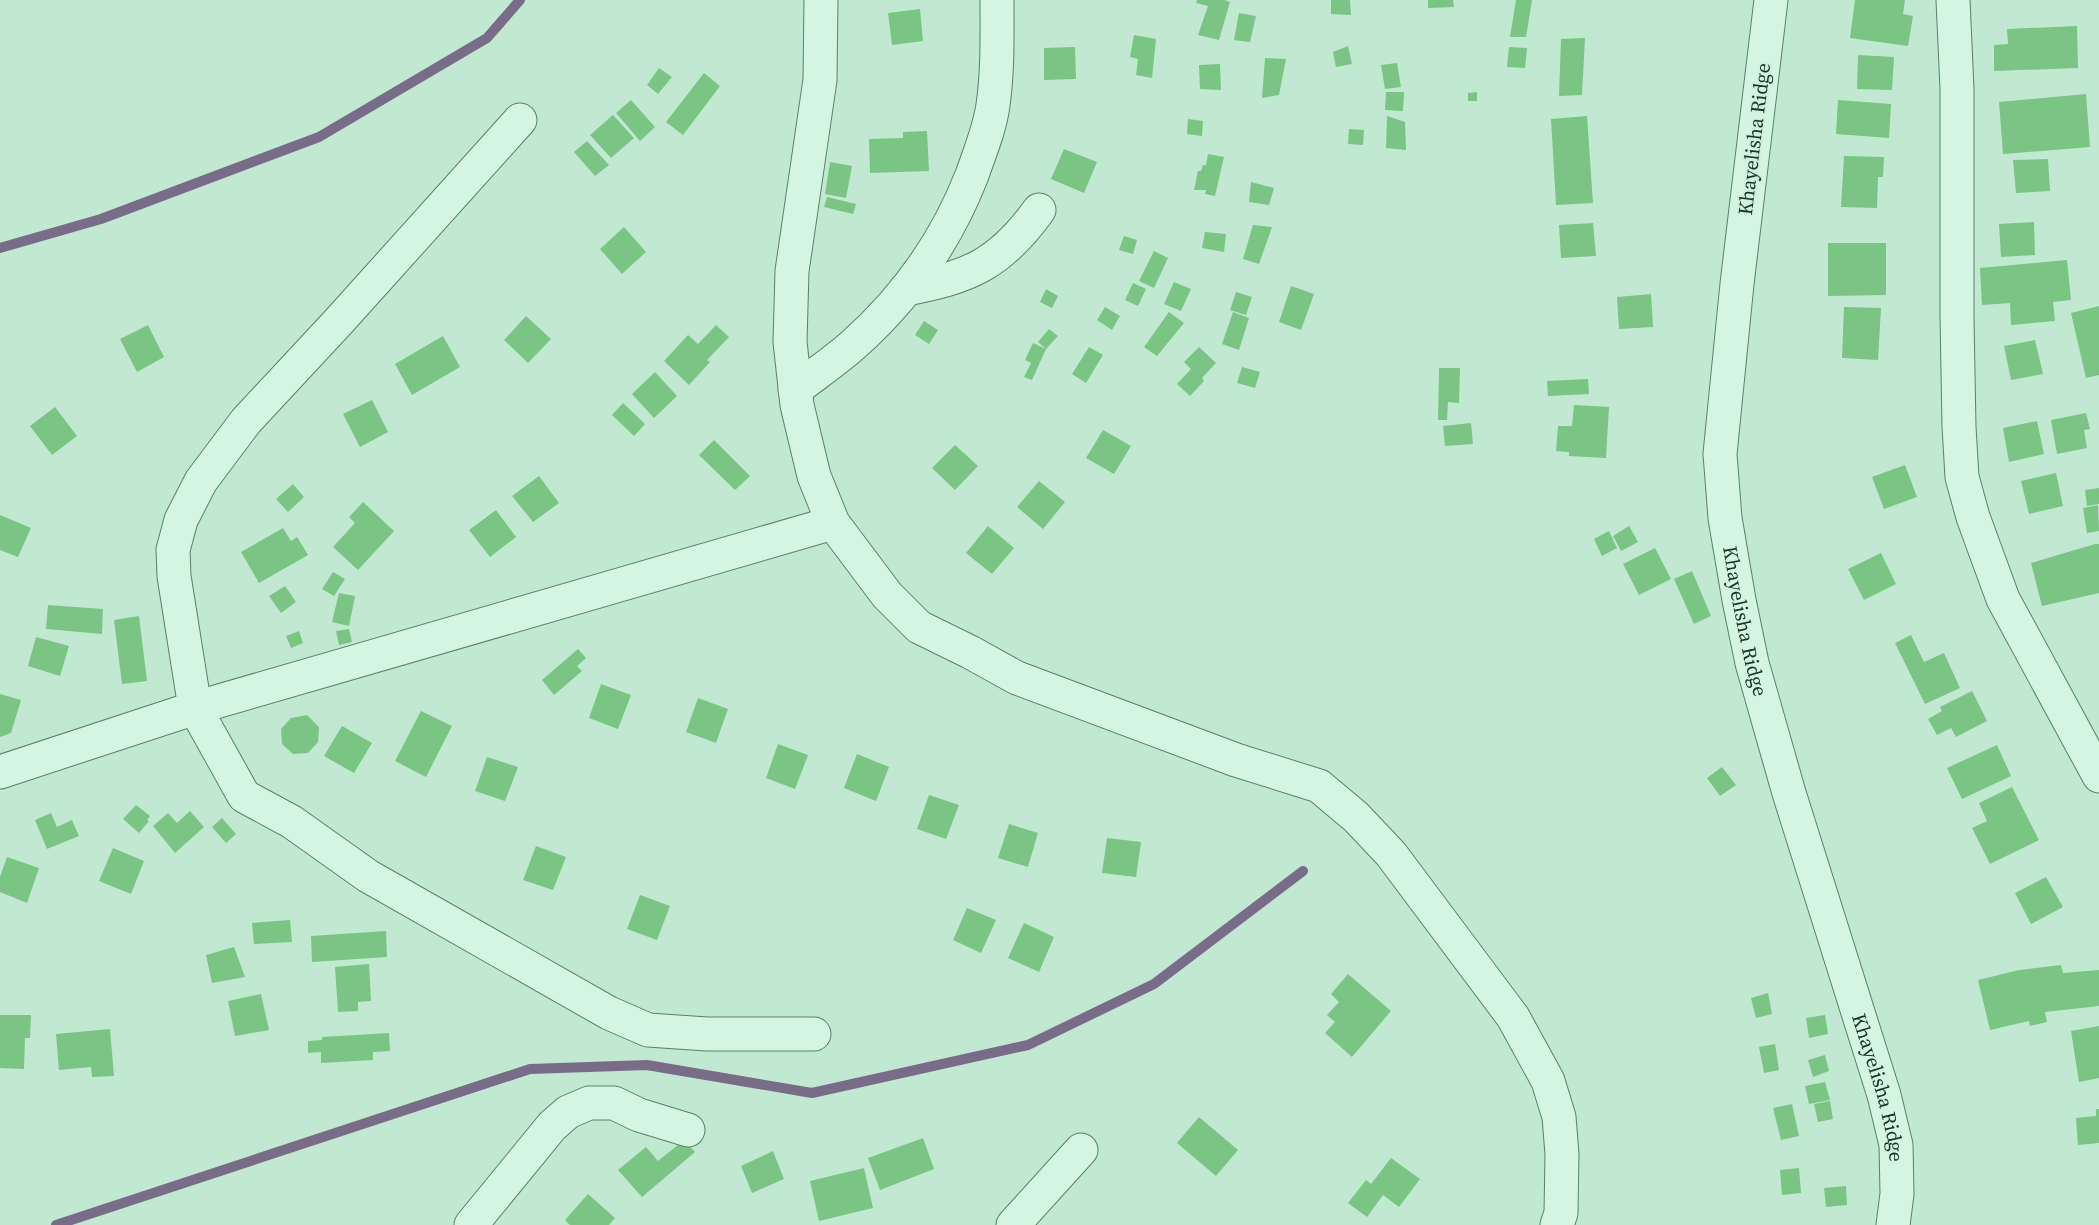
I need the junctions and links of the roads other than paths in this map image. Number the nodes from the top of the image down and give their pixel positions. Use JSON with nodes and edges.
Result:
{"nodes":[{"id":1,"x":821,"y":0,"type":"edge"},
{"id":2,"x":997,"y":0,"type":"edge"},
{"id":3,"x":1771,"y":0,"type":"edge"},
{"id":4,"x":1953,"y":0,"type":"edge"},
{"id":5,"x":520,"y":120,"type":"dead end"},
{"id":6,"x":1039,"y":210,"type":"dead end"},
{"id":7,"x":906,"y":289,"type":"junction"},
{"id":8,"x":795,"y":390,"type":"junction"},
{"id":9,"x":833,"y":523,"type":"junction"},
{"id":10,"x":195,"y":708,"type":"junction"},
{"id":11,"x":0,"y":772,"type":"edge"},
{"id":12,"x":2099,"y":776,"type":"edge"},
{"id":13,"x":814,"y":1034,"type":"dead end"},
{"id":14,"x":688,"y":1130,"type":"dead end"},
{"id":15,"x":1081,"y":1150,"type":"dead end"},
{"id":16,"x":471,"y":1225,"type":"edge"},
{"id":17,"x":1013,"y":1225,"type":"edge"},
{"id":18,"x":1557,"y":1225,"type":"edge"},
{"id":19,"x":1893,"y":1225,"type":"edge"}],
"edges":[{"from":1,"to":8,"type":"street"},
{"from":2,"to":7,"type":"street"},
{"from":3,"to":19,"type":"street","name":"Khayelisha Ridge"},
{"from":4,"to":12,"type":"street"},
{"from":5,"to":10,"type":"street"},
{"from":6,"to":7,"type":"street"},
{"from":7,"to":8,"type":"street"},
{"from":8,"to":9,"type":"street"},
{"from":9,"to":10,"type":"street"},
{"from":9,"to":18,"type":"street"},
{"from":10,"to":11,"type":"street"},
{"from":10,"to":13,"type":"street"},
{"from":14,"to":16,"type":"street"},
{"from":15,"to":17,"type":"street"}]}
